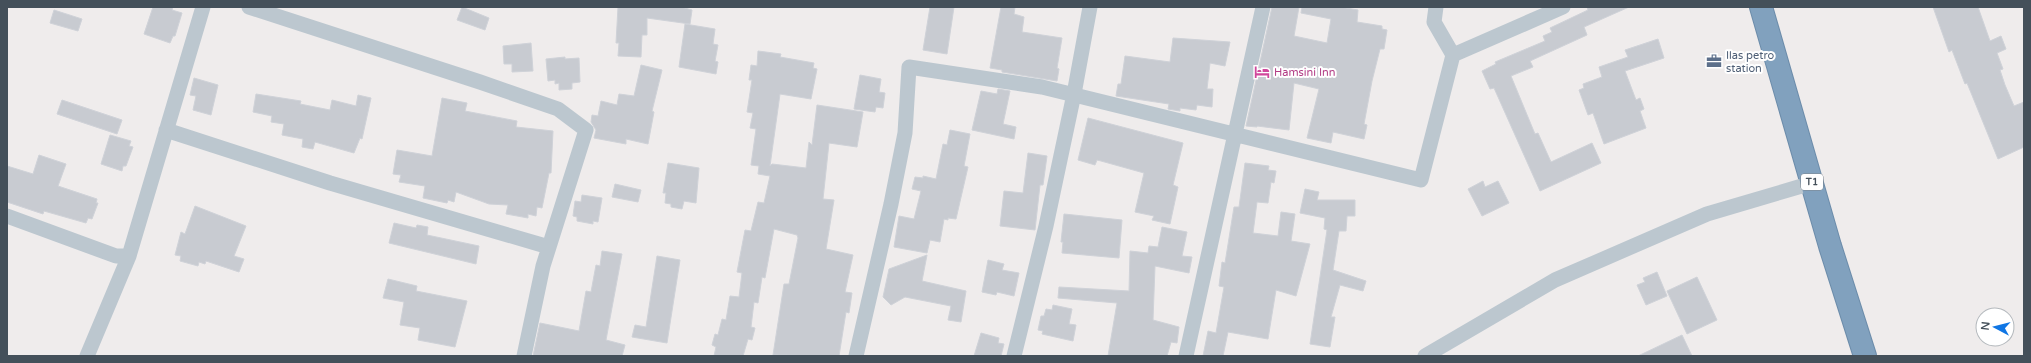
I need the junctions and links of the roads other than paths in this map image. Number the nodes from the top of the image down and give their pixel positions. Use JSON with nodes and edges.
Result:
{"nodes":[{"id":1,"x":203,"y":7,"type":"edge"},
{"id":2,"x":249,"y":7,"type":"edge"},
{"id":3,"x":1090,"y":7,"type":"edge"},
{"id":4,"x":1263,"y":7,"type":"edge"},
{"id":5,"x":1436,"y":7,"type":"edge"},
{"id":6,"x":1563,"y":7,"type":"edge"},
{"id":7,"x":1761,"y":7,"type":"edge"},
{"id":8,"x":1453,"y":55,"type":"junction"},
{"id":9,"x":1074,"y":94,"type":"junction"},
{"id":10,"x":166,"y":130,"type":"junction"},
{"id":11,"x":1235,"y":134,"type":"junction"},
{"id":12,"x":1812,"y":183,"type":"junction"},
{"id":13,"x":7,"y":216,"type":"edge"},
{"id":14,"x":549,"y":247,"type":"junction"},
{"id":15,"x":129,"y":256,"type":"junction"},
{"id":16,"x":87,"y":356,"type":"edge"},
{"id":17,"x":524,"y":356,"type":"edge"},
{"id":18,"x":856,"y":356,"type":"edge"},
{"id":19,"x":1014,"y":356,"type":"edge"},
{"id":20,"x":1186,"y":356,"type":"edge"},
{"id":21,"x":1425,"y":356,"type":"edge"},
{"id":22,"x":1865,"y":356,"type":"edge"}],
"edges":[{"from":1,"to":10,"type":"street"},
{"from":2,"to":14,"type":"street"},
{"from":3,"to":9,"type":"street"},
{"from":4,"to":11,"type":"street"},
{"from":5,"to":8,"type":"street"},
{"from":6,"to":8,"type":"street"},
{"from":7,"to":12,"type":"highway","number":"T1"},
{"from":8,"to":11,"type":"street"},
{"from":9,"to":11,"type":"street"},
{"from":9,"to":18,"type":"street"},
{"from":9,"to":19,"type":"street"},
{"from":10,"to":14,"type":"street"},
{"from":10,"to":15,"type":"street"},
{"from":11,"to":20,"type":"street"},
{"from":12,"to":21,"type":"street"},
{"from":12,"to":22,"type":"highway","number":"T1"},
{"from":13,"to":15,"type":"street"},
{"from":14,"to":17,"type":"street"},
{"from":15,"to":16,"type":"street"}]}
